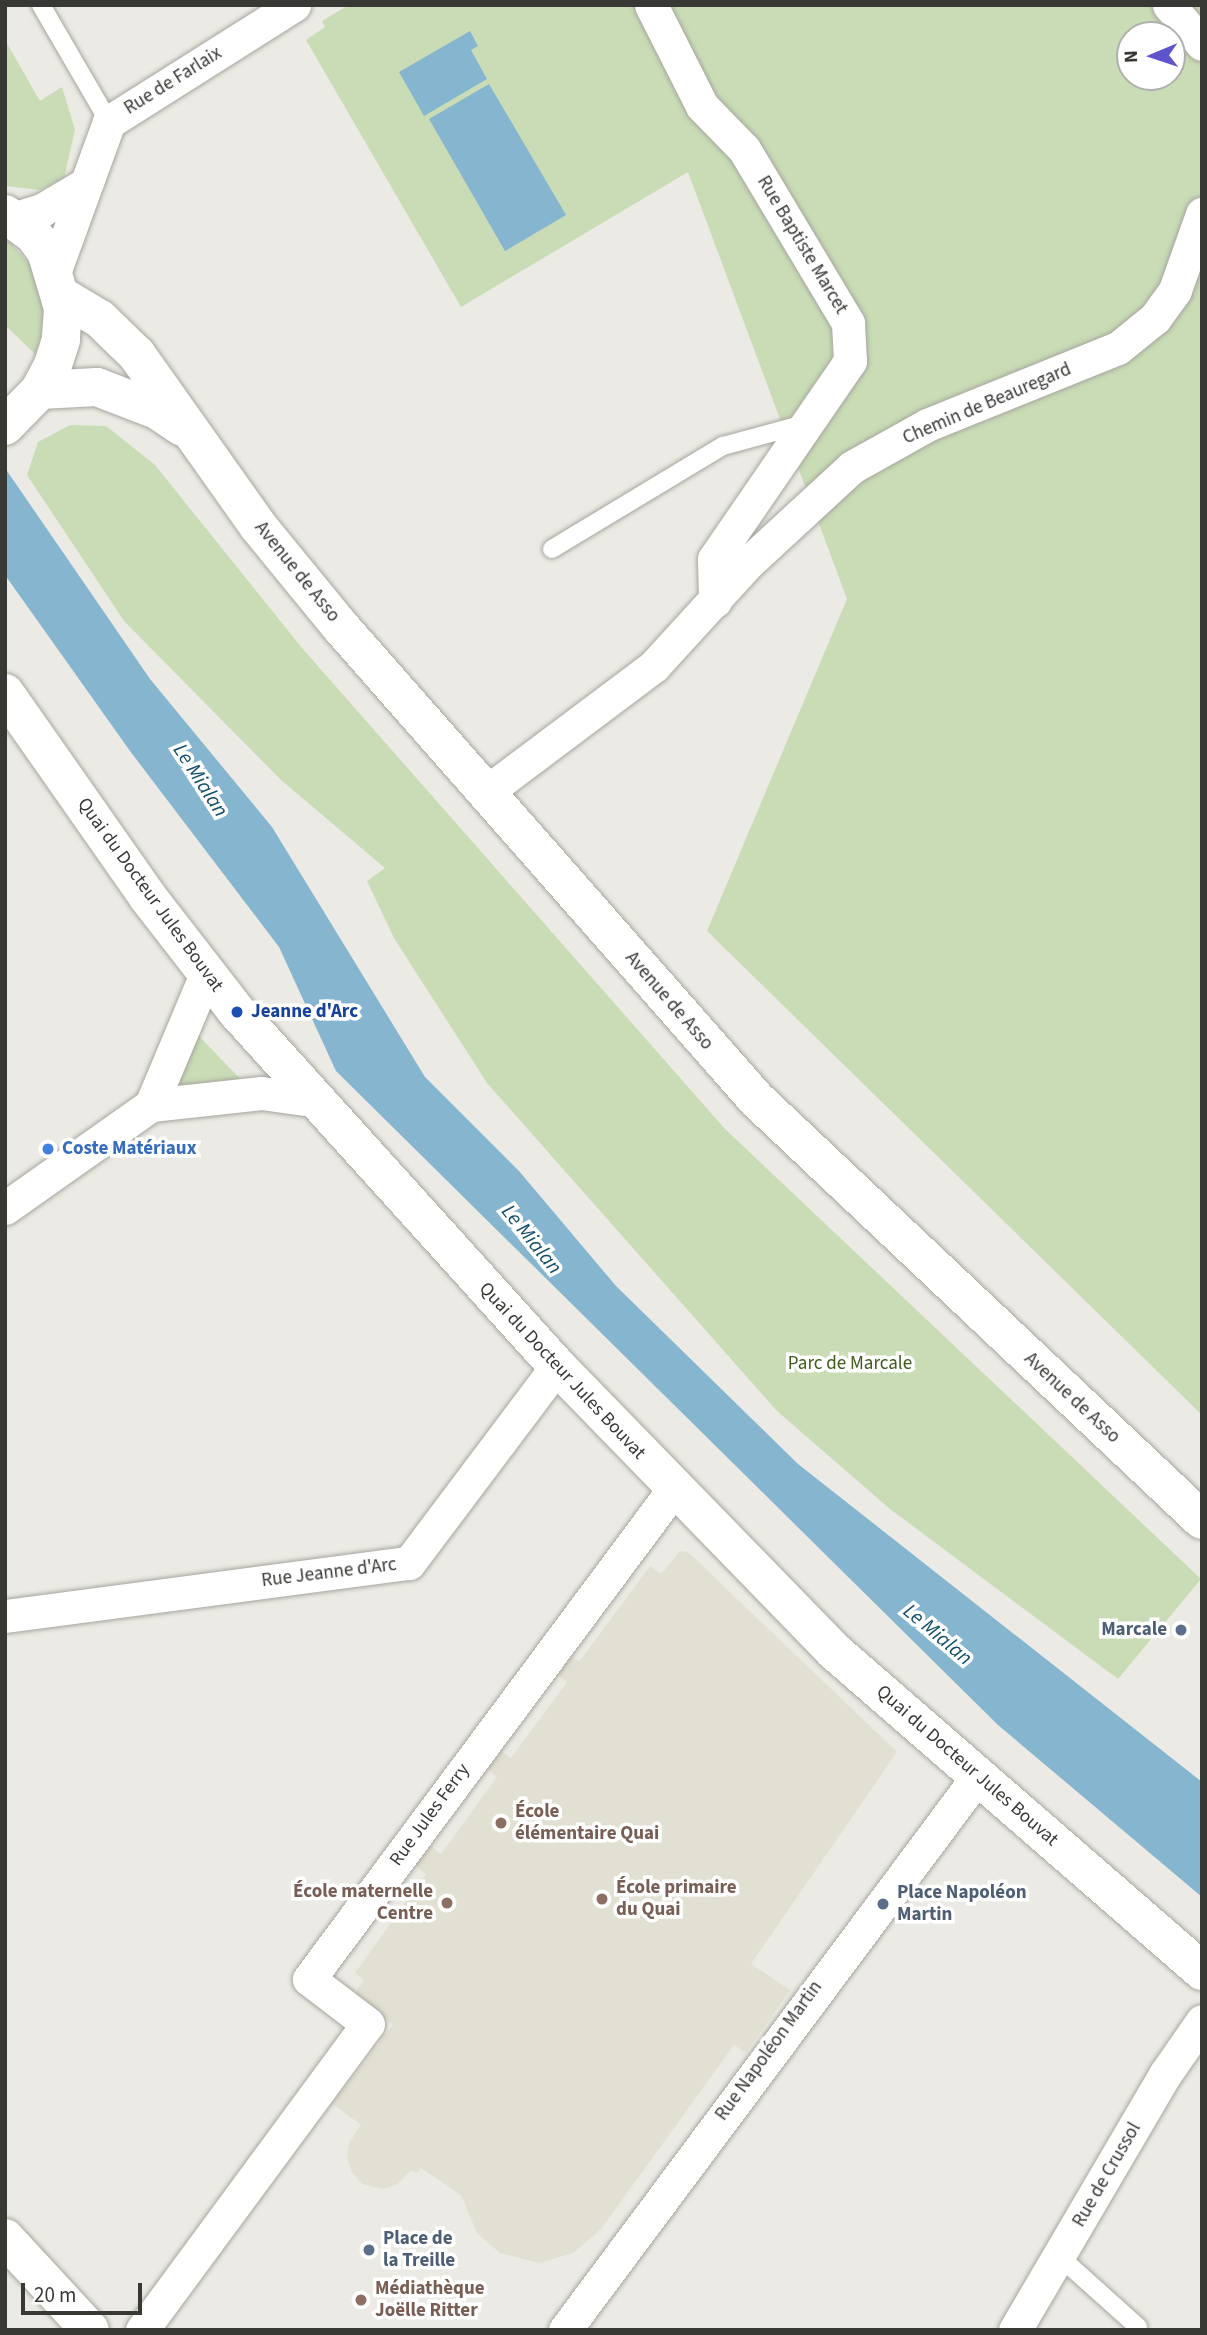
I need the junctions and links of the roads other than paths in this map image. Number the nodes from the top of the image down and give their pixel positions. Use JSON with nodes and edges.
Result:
{"nodes":[{"id":1,"x":41,"y":5,"type":"edge"},
{"id":2,"x":294,"y":5,"type":"edge"},
{"id":3,"x":651,"y":5,"type":"edge"},
{"id":4,"x":1169,"y":5,"type":"edge"},
{"id":5,"x":1202,"y":44,"type":"edge"},
{"id":6,"x":109,"y":122,"type":"junction"},
{"id":7,"x":84,"y":185,"type":"junction"},
{"id":8,"x":1202,"y":214,"type":"edge"},
{"id":9,"x":8,"y":217,"type":"edge"},
{"id":10,"x":57,"y":283,"type":"junction"},
{"id":11,"x":26,"y":405,"type":"edge"},
{"id":12,"x":804,"y":424,"type":"junction"},
{"id":13,"x":189,"y":431,"type":"junction"},
{"id":14,"x":552,"y":549,"type":"dead end"},
{"id":15,"x":715,"y":601,"type":"junction"},
{"id":16,"x":8,"y":703,"type":"edge"},
{"id":17,"x":485,"y":793,"type":"junction"},
{"id":18,"x":206,"y":974,"type":"junction"},
{"id":19,"x":312,"y":1100,"type":"junction"},
{"id":20,"x":151,"y":1105,"type":"junction"},
{"id":21,"x":5,"y":1208,"type":"edge"},
{"id":22,"x":557,"y":1366,"type":"junction"},
{"id":23,"x":673,"y":1490,"type":"junction"},
{"id":24,"x":1202,"y":1520,"type":"edge"},
{"id":25,"x":5,"y":1616,"type":"edge"},
{"id":26,"x":978,"y":1776,"type":"junction"},
{"id":27,"x":1202,"y":1971,"type":"edge"},
{"id":28,"x":1202,"y":2021,"type":"edge"},
{"id":29,"x":5,"y":2238,"type":"edge"},
{"id":30,"x":1060,"y":2257,"type":"junction"},
{"id":31,"x":1139,"y":2327,"type":"dead end"},
{"id":32,"x":90,"y":2330,"type":"edge"},
{"id":33,"x":142,"y":2330,"type":"edge"},
{"id":34,"x":565,"y":2330,"type":"edge"},
{"id":35,"x":1015,"y":2330,"type":"edge"}],
"edges":[{"from":1,"to":6,"type":"lane"},
{"from":2,"to":6,"type":"street","name":"Rue de Farlaix"},
{"from":3,"to":12,"type":"street","name":"Rue Baptiste Marcet"},
{"from":4,"to":5,"type":"street"},
{"from":6,"to":7,"type":"street","name":"Rue de Farlaix"},
{"from":7,"to":9,"type":"street"},
{"from":7,"to":10,"type":"street","name":"Rue de Farlaix"},
{"from":8,"to":15,"type":"street","name":"Chemin de Beauregard"},
{"from":9,"to":10,"type":"main road"},
{"from":10,"to":11,"type":"main road"},
{"from":10,"to":13,"type":"main road","name":"Avenue de Asso"},
{"from":11,"to":13,"type":"main road","name":"Avenue de Asso"},
{"from":12,"to":14,"type":"lane"},
{"from":12,"to":15,"type":"street","name":"Rue Baptiste Marcet"},
{"from":13,"to":17,"type":"main road","name":"Avenue de Asso"},
{"from":15,"to":17,"type":"street","name":"Chemin de Beauregard"},
{"from":16,"to":18,"type":"main road","name":"Quai du Docteur Jules Bouvat"},
{"from":17,"to":24,"type":"main road","name":"Avenue de Asso"},
{"from":18,"to":19,"type":"main road","name":"Quai du Docteur Jules Bouvat"},
{"from":18,"to":20,"type":"street"},
{"from":19,"to":20,"type":"street"},
{"from":19,"to":22,"type":"main road","name":"Quai du Docteur Jules Bouvat"},
{"from":20,"to":21,"type":"street"},
{"from":22,"to":23,"type":"main road","name":"Quai du Docteur Jules Bouvat"},
{"from":22,"to":25,"type":"street","name":"Rue Jeanne d'Arc"},
{"from":23,"to":26,"type":"main road","name":"Quai du Docteur Jules Bouvat"},
{"from":23,"to":33,"type":"street","name":"Rue Jules Ferry"},
{"from":26,"to":27,"type":"main road","name":"Quai du Docteur Jules Bouvat"},
{"from":26,"to":34,"type":"street","name":"Rue Napoléon Martin"},
{"from":28,"to":30,"type":"street","name":"Rue de Crussol"},
{"from":29,"to":32,"type":"main road"},
{"from":30,"to":31,"type":"lane"},
{"from":30,"to":35,"type":"street","name":"Rue de Crussol"}]}
